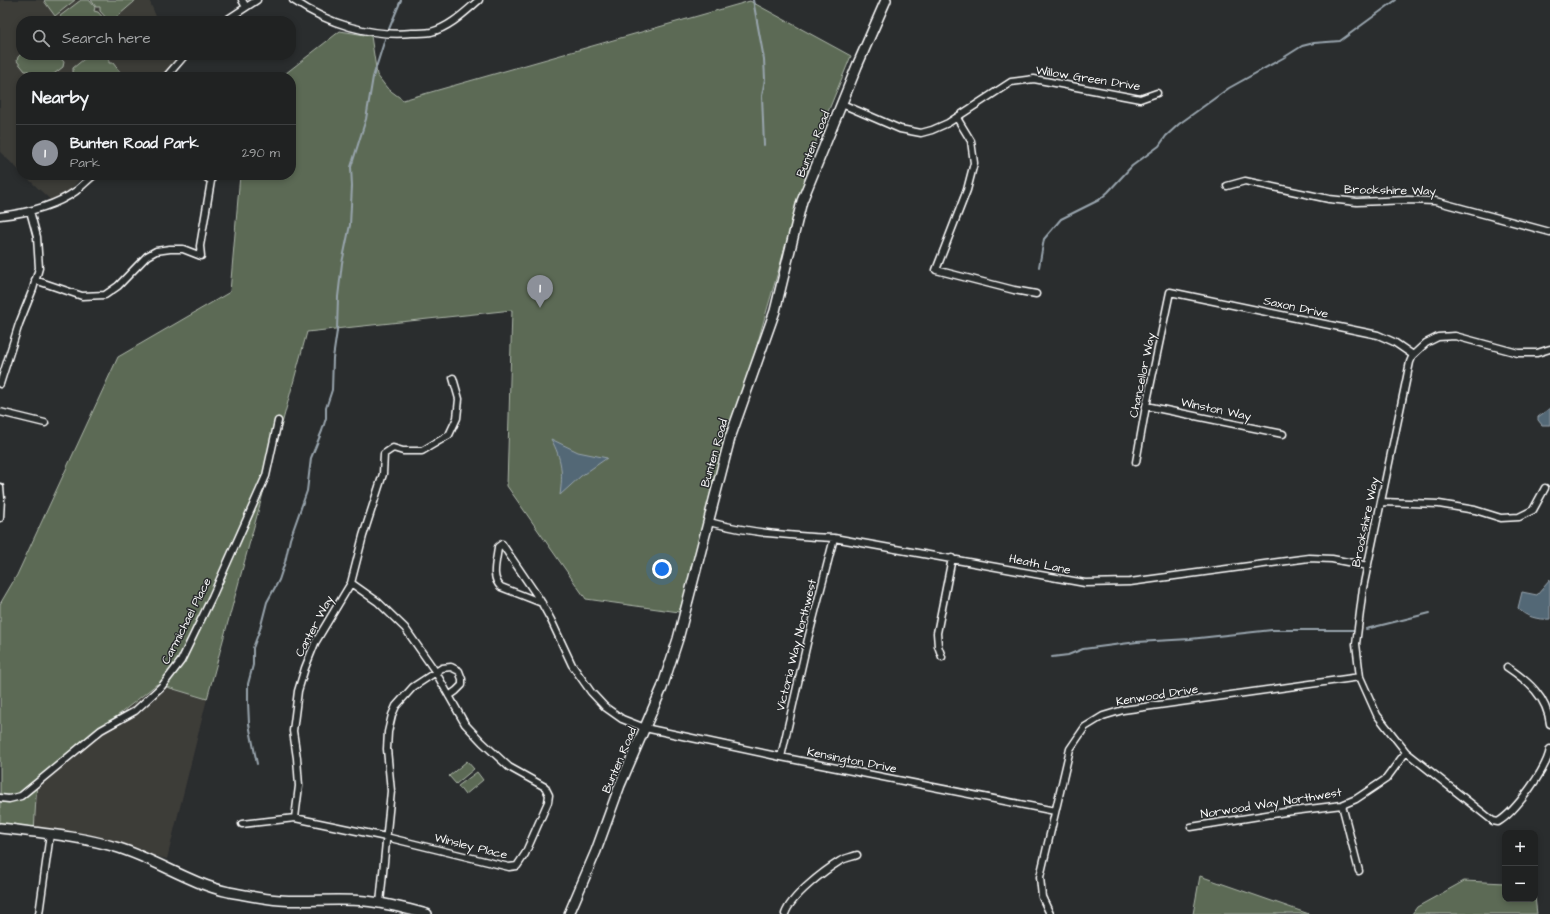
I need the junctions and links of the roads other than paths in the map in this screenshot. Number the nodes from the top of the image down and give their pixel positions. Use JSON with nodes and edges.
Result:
{"nodes":[{"id":1,"x":242,"y":0,"type":"edge"},
{"id":2,"x":257,"y":0,"type":"edge"},
{"id":3,"x":294,"y":0,"type":"edge"},
{"id":4,"x":479,"y":0,"type":"edge"},
{"id":5,"x":886,"y":0,"type":"edge"},
{"id":6,"x":246,"y":7,"type":"junction"},
{"id":7,"x":232,"y":16,"type":"edge"},
{"id":8,"x":181,"y":60,"type":"edge"},
{"id":9,"x":171,"y":72,"type":"edge"},
{"id":10,"x":1157,"y":93,"type":"dead end"},
{"id":11,"x":842,"y":104,"type":"junction"},
{"id":12,"x":957,"y":118,"type":"junction"},
{"id":13,"x":88,"y":180,"type":"edge"},
{"id":14,"x":210,"y":180,"type":"edge"},
{"id":15,"x":1228,"y":186,"type":"dead end"},
{"id":16,"x":30,"y":211,"type":"junction"},
{"id":17,"x":0,"y":216,"type":"edge"},
{"id":18,"x":1550,"y":232,"type":"edge"},
{"id":19,"x":36,"y":280,"type":"junction"},
{"id":20,"x":1170,"y":292,"type":"joint"},
{"id":21,"x":1036,"y":294,"type":"dead end"},
{"id":22,"x":1550,"y":349,"type":"edge"},
{"id":23,"x":1413,"y":355,"type":"junction"},
{"id":24,"x":3,"y":365,"type":"edge"},
{"id":25,"x":453,"y":378,"type":"dead end"},
{"id":26,"x":0,"y":384,"type":"edge"},
{"id":27,"x":1146,"y":406,"type":"junction"},
{"id":28,"x":0,"y":412,"type":"edge"},
{"id":29,"x":278,"y":421,"type":"dead end"},
{"id":30,"x":46,"y":423,"type":"dead end"},
{"id":31,"x":1283,"y":434,"type":"dead end"},
{"id":32,"x":1136,"y":462,"type":"dead end"},
{"id":33,"x":0,"y":487,"type":"edge"},
{"id":34,"x":1545,"y":488,"type":"dead end"},
{"id":35,"x":1381,"y":502,"type":"junction"},
{"id":36,"x":0,"y":518,"type":"edge"},
{"id":37,"x":709,"y":522,"type":"junction"},
{"id":38,"x":834,"y":538,"type":"junction"},
{"id":39,"x":952,"y":558,"type":"junction"},
{"id":40,"x":1368,"y":566,"type":"junction"},
{"id":41,"x":351,"y":583,"type":"junction"},
{"id":42,"x":542,"y":603,"type":"junction"},
{"id":43,"x":942,"y":657,"type":"dead end"},
{"id":44,"x":1507,"y":667,"type":"dead end"},
{"id":45,"x":435,"y":671,"type":"junction"},
{"id":46,"x":1360,"y":677,"type":"junction"},
{"id":47,"x":449,"y":696,"type":"junction"},
{"id":48,"x":1550,"y":724,"type":"edge"},
{"id":49,"x":645,"y":728,"type":"junction"},
{"id":50,"x":1550,"y":749,"type":"edge"},
{"id":51,"x":1406,"y":752,"type":"junction"},
{"id":52,"x":781,"y":757,"type":"junction"},
{"id":53,"x":0,"y":798,"type":"edge"},
{"id":54,"x":1342,"y":805,"type":"junction"},
{"id":55,"x":1055,"y":811,"type":"junction"},
{"id":56,"x":295,"y":818,"type":"junction"},
{"id":57,"x":242,"y":824,"type":"dead end"},
{"id":58,"x":1191,"y":827,"type":"dead end"},
{"id":59,"x":0,"y":828,"type":"edge"},
{"id":60,"x":50,"y":834,"type":"junction"},
{"id":61,"x":386,"y":837,"type":"junction"},
{"id":62,"x":858,"y":855,"type":"dead end"},
{"id":63,"x":1359,"y":871,"type":"dead end"},
{"id":64,"x":380,"y":903,"type":"junction"},
{"id":65,"x":39,"y":914,"type":"edge"},
{"id":66,"x":427,"y":914,"type":"edge"},
{"id":67,"x":569,"y":914,"type":"edge"},
{"id":68,"x":785,"y":914,"type":"edge"},
{"id":69,"x":1050,"y":914,"type":"edge"}],
"edges":[{"from":1,"to":6,"type":"street"},
{"from":2,"to":6,"type":"street"},
{"from":3,"to":4,"type":"street"},
{"from":5,"to":11,"type":"street","name":"Bunten Road"},
{"from":6,"to":7,"type":"street"},
{"from":8,"to":9,"type":"street"},
{"from":10,"to":12,"type":"street","name":"Willow Green Drive"},
{"from":11,"to":12,"type":"street","name":"Willow Green Drive"},
{"from":11,"to":37,"type":"street","name":"Bunten Road"},
{"from":12,"to":21,"type":"street"},
{"from":13,"to":16,"type":"street"},
{"from":14,"to":19,"type":"street"},
{"from":15,"to":18,"type":"street","name":"Brookshire Way"},
{"from":16,"to":17,"type":"street"},
{"from":16,"to":19,"type":"street"},
{"from":19,"to":24,"type":"street"},
{"from":20,"to":23,"type":"street","name":"Saxon Drive"},
{"from":20,"to":27,"type":"street","name":"Chancellor Way"},
{"from":22,"to":23,"type":"street"},
{"from":23,"to":35,"type":"street","name":"Brookshire Way"},
{"from":24,"to":26,"type":"street"},
{"from":25,"to":41,"type":"street","name":"Canter Way"},
{"from":27,"to":31,"type":"street","name":"Winston Way"},
{"from":27,"to":32,"type":"street","name":"Chancellor Way"},
{"from":28,"to":30,"type":"street"},
{"from":29,"to":53,"type":"street","name":"Carmichael Place"},
{"from":33,"to":36,"type":"street"},
{"from":34,"to":35,"type":"street"},
{"from":35,"to":40,"type":"street","name":"Brookshire Way"},
{"from":37,"to":38,"type":"street","name":"Heath Lane"},
{"from":37,"to":49,"type":"street","name":"Bunten Road"},
{"from":38,"to":39,"type":"street","name":"Heath Lane"},
{"from":38,"to":52,"type":"street","name":"Victoria Way Northwest"},
{"from":39,"to":40,"type":"street","name":"Heath Lane"},
{"from":39,"to":43,"type":"street"},
{"from":40,"to":46,"type":"street","name":"Brookshire Way"},
{"from":41,"to":45,"type":"street","name":"Winsley Place"},
{"from":41,"to":56,"type":"street","name":"Canter Way"},
{"from":42,"to":42,"type":"street","name":"Kensington Drive"},
{"from":42,"to":49,"type":"street","name":"Kensington Drive"},
{"from":44,"to":48,"type":"street"},
{"from":45,"to":47,"type":"street","name":"Winsley Place"},
{"from":45,"to":47,"type":"street"},
{"from":45,"to":61,"type":"street"},
{"from":46,"to":51,"type":"street","name":"Brookshire Way"},
{"from":46,"to":55,"type":"street","name":"Kenwood Drive"},
{"from":47,"to":61,"type":"street","name":"Winsley Place"},
{"from":49,"to":52,"type":"street","name":"Kensington Drive"},
{"from":49,"to":67,"type":"street","name":"Bunten Road"},
{"from":50,"to":51,"type":"street","name":"Brookshire Way"},
{"from":51,"to":54,"type":"street","name":"Norwood Way Northwest"},
{"from":52,"to":55,"type":"street","name":"Kensington Drive"},
{"from":54,"to":58,"type":"street","name":"Norwood Way Northwest"},
{"from":54,"to":63,"type":"street"},
{"from":55,"to":69,"type":"street","name":"Kenwood Drive"},
{"from":56,"to":57,"type":"street","name":"Winsley Place"},
{"from":56,"to":61,"type":"street","name":"Winsley Place"},
{"from":59,"to":60,"type":"street"},
{"from":60,"to":64,"type":"street"},
{"from":60,"to":65,"type":"street"},
{"from":61,"to":64,"type":"street"},
{"from":62,"to":68,"type":"street"},
{"from":64,"to":66,"type":"street"}]}
